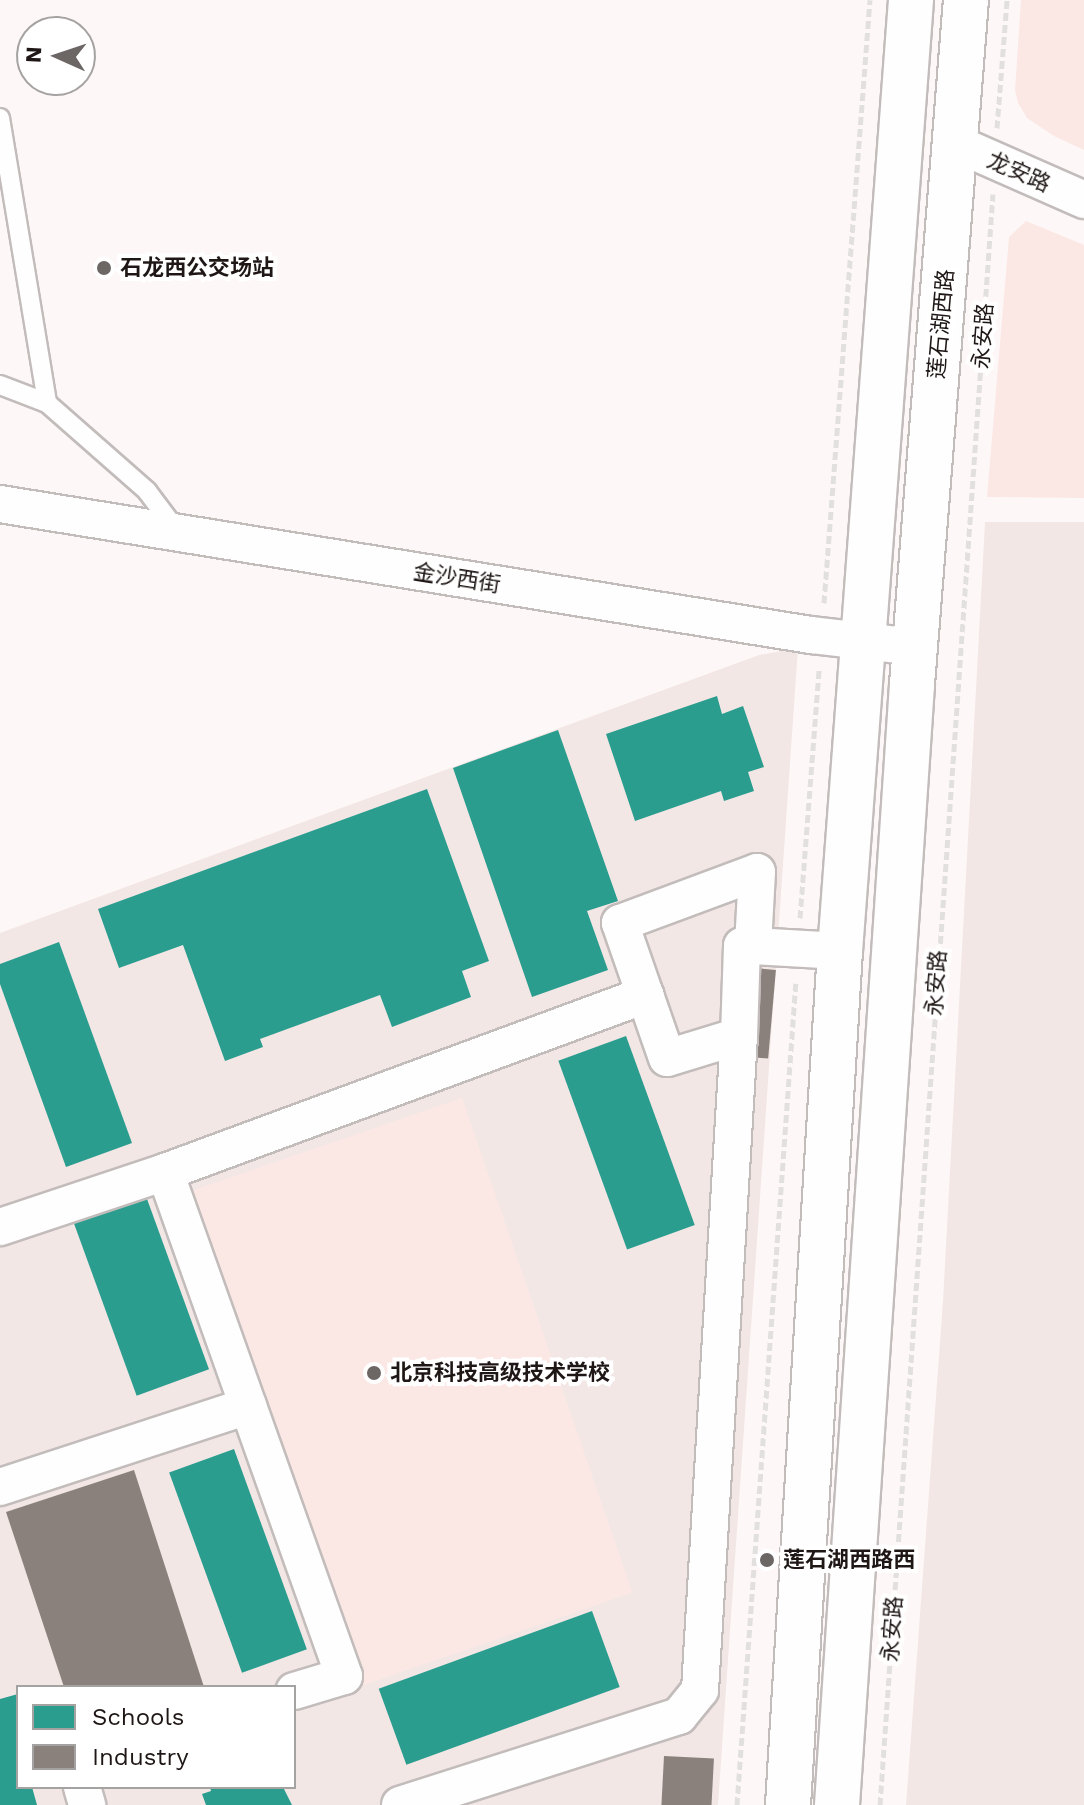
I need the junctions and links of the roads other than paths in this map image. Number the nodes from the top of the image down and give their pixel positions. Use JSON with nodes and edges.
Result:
{"nodes":[{"id":1,"x":911,"y":0,"type":"edge"},
{"id":2,"x":966,"y":0,"type":"edge"},
{"id":3,"x":0,"y":118,"type":"edge"},
{"id":4,"x":955,"y":143,"type":"junction"},
{"id":5,"x":1084,"y":200,"type":"edge"},
{"id":6,"x":0,"y":385,"type":"edge"},
{"id":7,"x":47,"y":403,"type":"junction"},
{"id":8,"x":0,"y":504,"type":"edge"},
{"id":9,"x":179,"y":533,"type":"junction"},
{"id":10,"x":865,"y":641,"type":"junction"},
{"id":11,"x":915,"y":647,"type":"junction"},
{"id":12,"x":753,"y":946,"type":"junction"},
{"id":13,"x":840,"y":951,"type":"junction"},
{"id":14,"x":645,"y":995,"type":"junction"},
{"id":15,"x":739,"y":1036,"type":"junction"},
{"id":16,"x":165,"y":1172,"type":"junction"},
{"id":17,"x":0,"y":1227,"type":"edge"},
{"id":18,"x":248,"y":1406,"type":"junction"},
{"id":19,"x":0,"y":1487,"type":"edge"},
{"id":20,"x":296,"y":1690,"type":"edge"},
{"id":21,"x":400,"y":1805,"type":"edge"},
{"id":22,"x":788,"y":1805,"type":"edge"},
{"id":23,"x":837,"y":1805,"type":"edge"}],
"edges":[{"from":1,"to":10,"type":"main road"},
{"from":2,"to":4,"type":"main road","name":"莲石湖西路"},
{"from":3,"to":7,"type":"lane"},
{"from":4,"to":5,"type":"street","name":"龙安路"},
{"from":4,"to":11,"type":"main road","name":"莲石湖西路"},
{"from":6,"to":7,"type":"lane"},
{"from":7,"to":9,"type":"lane"},
{"from":8,"to":9,"type":"street","name":"金沙西街"},
{"from":9,"to":10,"type":"street","name":"金沙西街"},
{"from":10,"to":11,"type":"street","name":"金沙西街"},
{"from":10,"to":13,"type":"main road"},
{"from":11,"to":23,"type":"main road","name":"永安路"},
{"from":12,"to":13,"type":"street"},
{"from":12,"to":14,"type":"street"},
{"from":12,"to":15,"type":"street"},
{"from":13,"to":22,"type":"main road"},
{"from":14,"to":15,"type":"street"},
{"from":14,"to":16,"type":"street"},
{"from":15,"to":21,"type":"street"},
{"from":16,"to":17,"type":"street"},
{"from":16,"to":18,"type":"street"},
{"from":18,"to":19,"type":"street"},
{"from":18,"to":20,"type":"street"}]}
